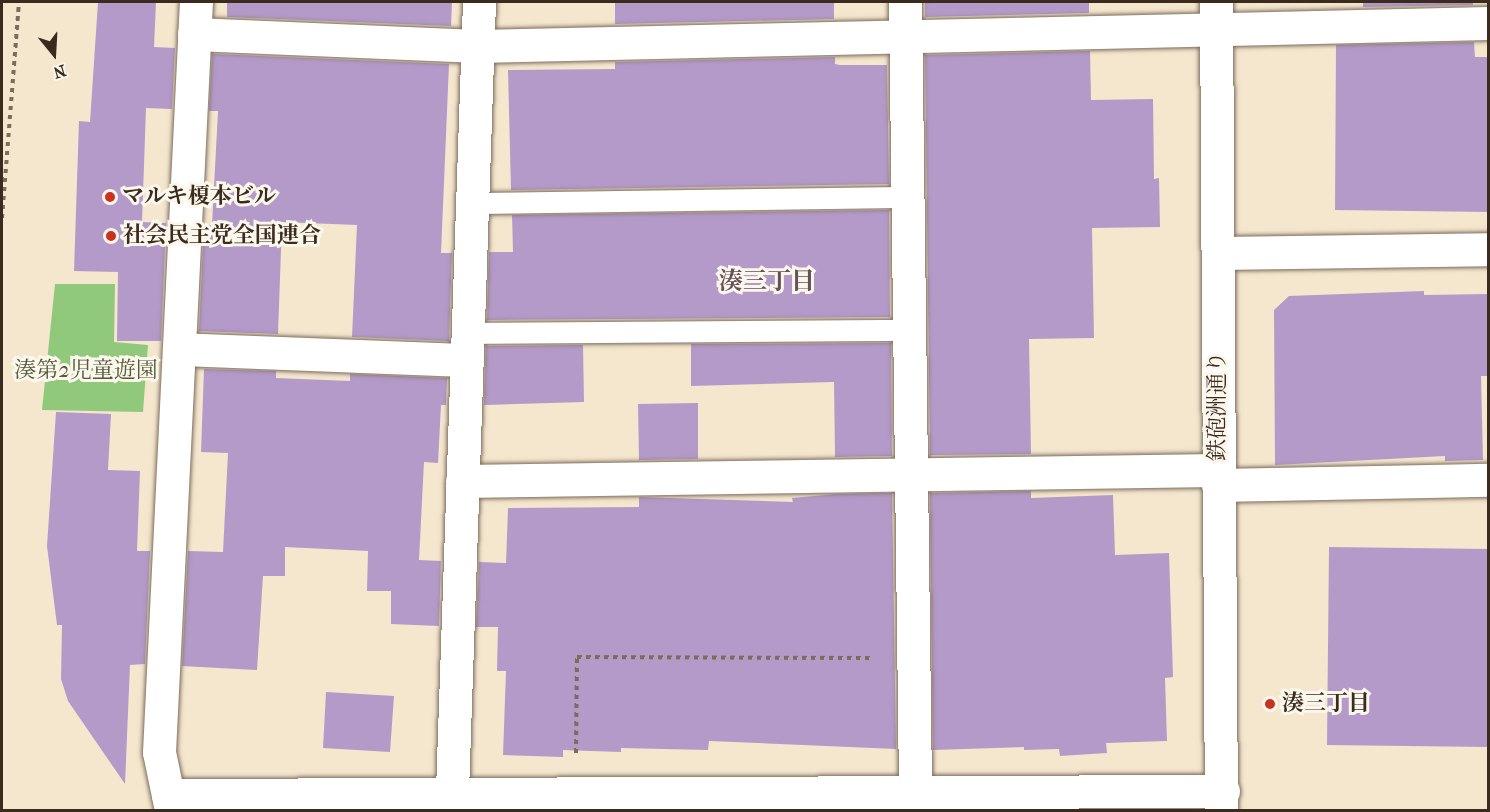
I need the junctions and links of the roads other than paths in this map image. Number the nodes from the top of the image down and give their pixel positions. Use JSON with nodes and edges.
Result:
{"nodes":[{"id":1,"x":196,"y":2,"type":"edge"},
{"id":2,"x":479,"y":2,"type":"edge"},
{"id":3,"x":905,"y":2,"type":"edge"},
{"id":4,"x":1216,"y":15,"type":"edge"},
{"id":5,"x":1488,"y":23,"type":"edge"},
{"id":6,"x":194,"y":34,"type":"junction"},
{"id":7,"x":906,"y":35,"type":"junction"},
{"id":8,"x":478,"y":46,"type":"junction"},
{"id":9,"x":907,"y":197,"type":"junction"},
{"id":10,"x":473,"y":203,"type":"junction"},
{"id":11,"x":1488,"y":249,"type":"edge"},
{"id":12,"x":1218,"y":253,"type":"junction"},
{"id":13,"x":908,"y":330,"type":"junction"},
{"id":14,"x":467,"y":346,"type":"junction"},
{"id":15,"x":179,"y":349,"type":"junction"},
{"id":16,"x":910,"y":475,"type":"junction"},
{"id":17,"x":1218,"y":478,"type":"junction"},
{"id":18,"x":1488,"y":480,"type":"edge"},
{"id":19,"x":462,"y":481,"type":"junction"},
{"id":20,"x":915,"y":790,"type":"junction"},
{"id":21,"x":452,"y":791,"type":"junction"},
{"id":22,"x":507,"y":801,"type":"edge"},
{"id":23,"x":1222,"y":801,"type":"edge"},
{"id":24,"x":170,"y":803,"type":"edge"}],
"edges":[{"from":1,"to":6,"type":"street"},
{"from":2,"to":8,"type":"street"},
{"from":3,"to":7,"type":"street"},
{"from":4,"to":5,"type":"street"},
{"from":4,"to":7,"type":"street"},
{"from":4,"to":12,"type":"street","name":"鉄砲洲通り"},
{"from":6,"to":8,"type":"street"},
{"from":6,"to":15,"type":"street"},
{"from":7,"to":8,"type":"street"},
{"from":7,"to":9,"type":"street"},
{"from":8,"to":10,"type":"street"},
{"from":9,"to":10,"type":"lane"},
{"from":9,"to":13,"type":"street"},
{"from":10,"to":14,"type":"street"},
{"from":11,"to":12,"type":"street"},
{"from":12,"to":17,"type":"street","name":"鉄砲洲通り"},
{"from":13,"to":14,"type":"lane"},
{"from":13,"to":16,"type":"street"},
{"from":14,"to":15,"type":"street"},
{"from":14,"to":19,"type":"street"},
{"from":15,"to":24,"type":"street"},
{"from":16,"to":17,"type":"street"},
{"from":16,"to":19,"type":"street"},
{"from":16,"to":20,"type":"street"},
{"from":17,"to":18,"type":"street"},
{"from":17,"to":23,"type":"street","name":"鉄砲洲通り"},
{"from":19,"to":21,"type":"street"},
{"from":20,"to":22,"type":"street"},
{"from":20,"to":23,"type":"street"},
{"from":21,"to":22,"type":"street"},
{"from":21,"to":24,"type":"street"}]}
